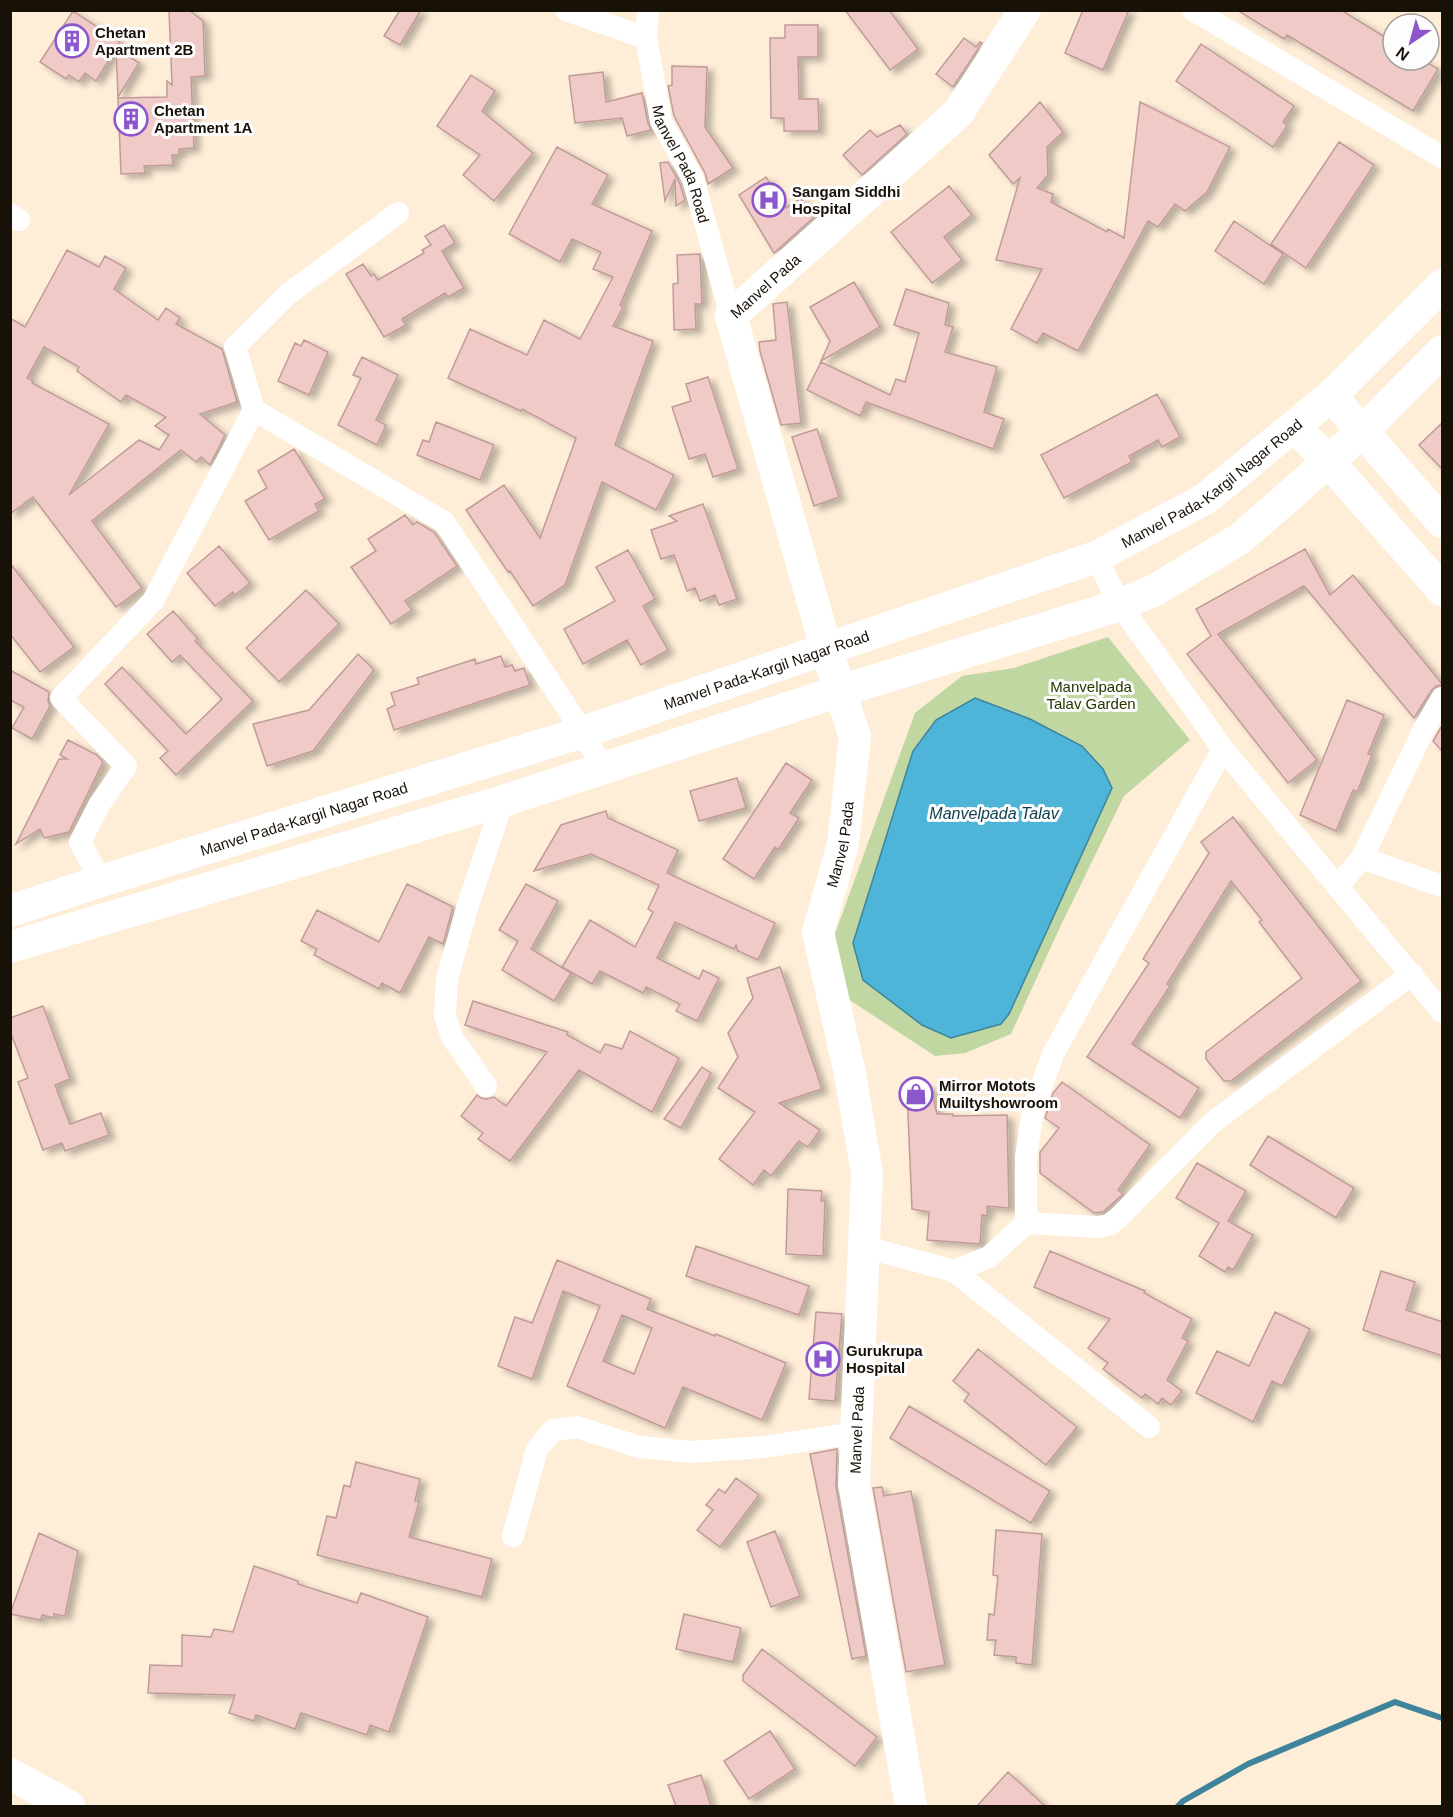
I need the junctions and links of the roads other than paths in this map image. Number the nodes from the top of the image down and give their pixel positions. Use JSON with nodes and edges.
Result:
{"nodes":[{"id":1,"x":566,"y":10,"type":"edge"},
{"id":2,"x":648,"y":10,"type":"edge"},
{"id":3,"x":1024,"y":10,"type":"edge"},
{"id":4,"x":1193,"y":10,"type":"edge"},
{"id":5,"x":646,"y":38,"type":"junction"},
{"id":6,"x":1443,"y":157,"type":"edge"},
{"id":7,"x":398,"y":213,"type":"dead end"},
{"id":8,"x":1443,"y":285,"type":"edge"},
{"id":9,"x":731,"y":316,"type":"junction"},
{"id":10,"x":1443,"y":351,"type":"edge"},
{"id":11,"x":1332,"y":396,"type":"junction"},
{"id":12,"x":254,"y":410,"type":"junction"},
{"id":13,"x":1294,"y":426,"type":"junction"},
{"id":14,"x":1362,"y":432,"type":"junction"},
{"id":15,"x":1328,"y":461,"type":"junction"},
{"id":16,"x":1443,"y":522,"type":"edge"},
{"id":17,"x":1096,"y":557,"type":"junction"},
{"id":18,"x":1443,"y":590,"type":"edge"},
{"id":19,"x":1120,"y":605,"type":"junction"},
{"id":20,"x":826,"y":648,"type":"junction"},
{"id":21,"x":840,"y":691,"type":"junction"},
{"id":22,"x":1443,"y":698,"type":"edge"},
{"id":23,"x":583,"y":732,"type":"junction"},
{"id":24,"x":1223,"y":749,"type":"junction"},
{"id":25,"x":602,"y":768,"type":"junction"},
{"id":26,"x":503,"y":801,"type":"junction"},
{"id":27,"x":1362,"y":858,"type":"junction"},
{"id":28,"x":101,"y":881,"type":"junction"},
{"id":29,"x":1338,"y":886,"type":"junction"},
{"id":30,"x":1443,"y":886,"type":"edge"},
{"id":31,"x":10,"y":911,"type":"edge"},
{"id":32,"x":10,"y":947,"type":"edge"},
{"id":33,"x":1412,"y":974,"type":"junction"},
{"id":34,"x":1443,"y":1012,"type":"edge"},
{"id":35,"x":486,"y":1086,"type":"dead end"},
{"id":36,"x":1026,"y":1223,"type":"junction"},
{"id":37,"x":864,"y":1247,"type":"junction"},
{"id":38,"x":954,"y":1272,"type":"junction"},
{"id":39,"x":1149,"y":1427,"type":"dead end"},
{"id":40,"x":856,"y":1433,"type":"junction"},
{"id":41,"x":513,"y":1536,"type":"dead end"},
{"id":42,"x":10,"y":1774,"type":"edge"},
{"id":43,"x":69,"y":1806,"type":"edge"},
{"id":44,"x":911,"y":1806,"type":"edge"}],
"edges":[{"from":1,"to":5,"type":"street"},
{"from":2,"to":5,"type":"street","name":"Manvel Pada Road"},
{"from":3,"to":9,"type":"street","name":"Manvel Pada"},
{"from":4,"to":6,"type":"street"},
{"from":5,"to":9,"type":"street","name":"Manvel Pada Road"},
{"from":7,"to":12,"type":"street"},
{"from":8,"to":11,"type":"street","name":"Manvel Pada-Kargil Nagar Road"},
{"from":9,"to":20,"type":"street","name":"Manvel Pada"},
{"from":10,"to":14,"type":"street"},
{"from":11,"to":13,"type":"street","name":"Manvel Pada-Kargil Nagar Road"},
{"from":11,"to":14,"type":"street"},
{"from":12,"to":23,"type":"street"},
{"from":12,"to":28,"type":"street"},
{"from":13,"to":15,"type":"street"},
{"from":13,"to":17,"type":"street","name":"Manvel Pada-Kargil Nagar Road"},
{"from":14,"to":15,"type":"street"},
{"from":14,"to":16,"type":"street"},
{"from":15,"to":18,"type":"street"},
{"from":15,"to":19,"type":"street"},
{"from":17,"to":19,"type":"street"},
{"from":17,"to":20,"type":"street","name":"Manvel Pada-Kargil Nagar Road"},
{"from":19,"to":21,"type":"street"},
{"from":19,"to":24,"type":"street"},
{"from":20,"to":21,"type":"street","name":"Manvel Pada"},
{"from":20,"to":23,"type":"street","name":"Manvel Pada-Kargil Nagar Road"},
{"from":21,"to":25,"type":"street"},
{"from":21,"to":37,"type":"street","name":"Manvel Pada"},
{"from":22,"to":27,"type":"street"},
{"from":23,"to":25,"type":"street"},
{"from":23,"to":28,"type":"street","name":"Manvel Pada-Kargil Nagar Road"},
{"from":24,"to":29,"type":"street"},
{"from":24,"to":36,"type":"street"},
{"from":25,"to":26,"type":"street"},
{"from":26,"to":32,"type":"street"},
{"from":26,"to":35,"type":"street"},
{"from":27,"to":29,"type":"street"},
{"from":27,"to":30,"type":"street"},
{"from":28,"to":31,"type":"street","name":"Manvel Pada-Kargil Nagar Road"},
{"from":29,"to":33,"type":"street"},
{"from":33,"to":34,"type":"street"},
{"from":33,"to":36,"type":"street"},
{"from":36,"to":38,"type":"street"},
{"from":37,"to":38,"type":"street"},
{"from":37,"to":40,"type":"street","name":"Manvel Pada"},
{"from":38,"to":39,"type":"street"},
{"from":40,"to":41,"type":"street"},
{"from":40,"to":44,"type":"street","name":"Manvel Pada"},
{"from":42,"to":43,"type":"street"}]}
